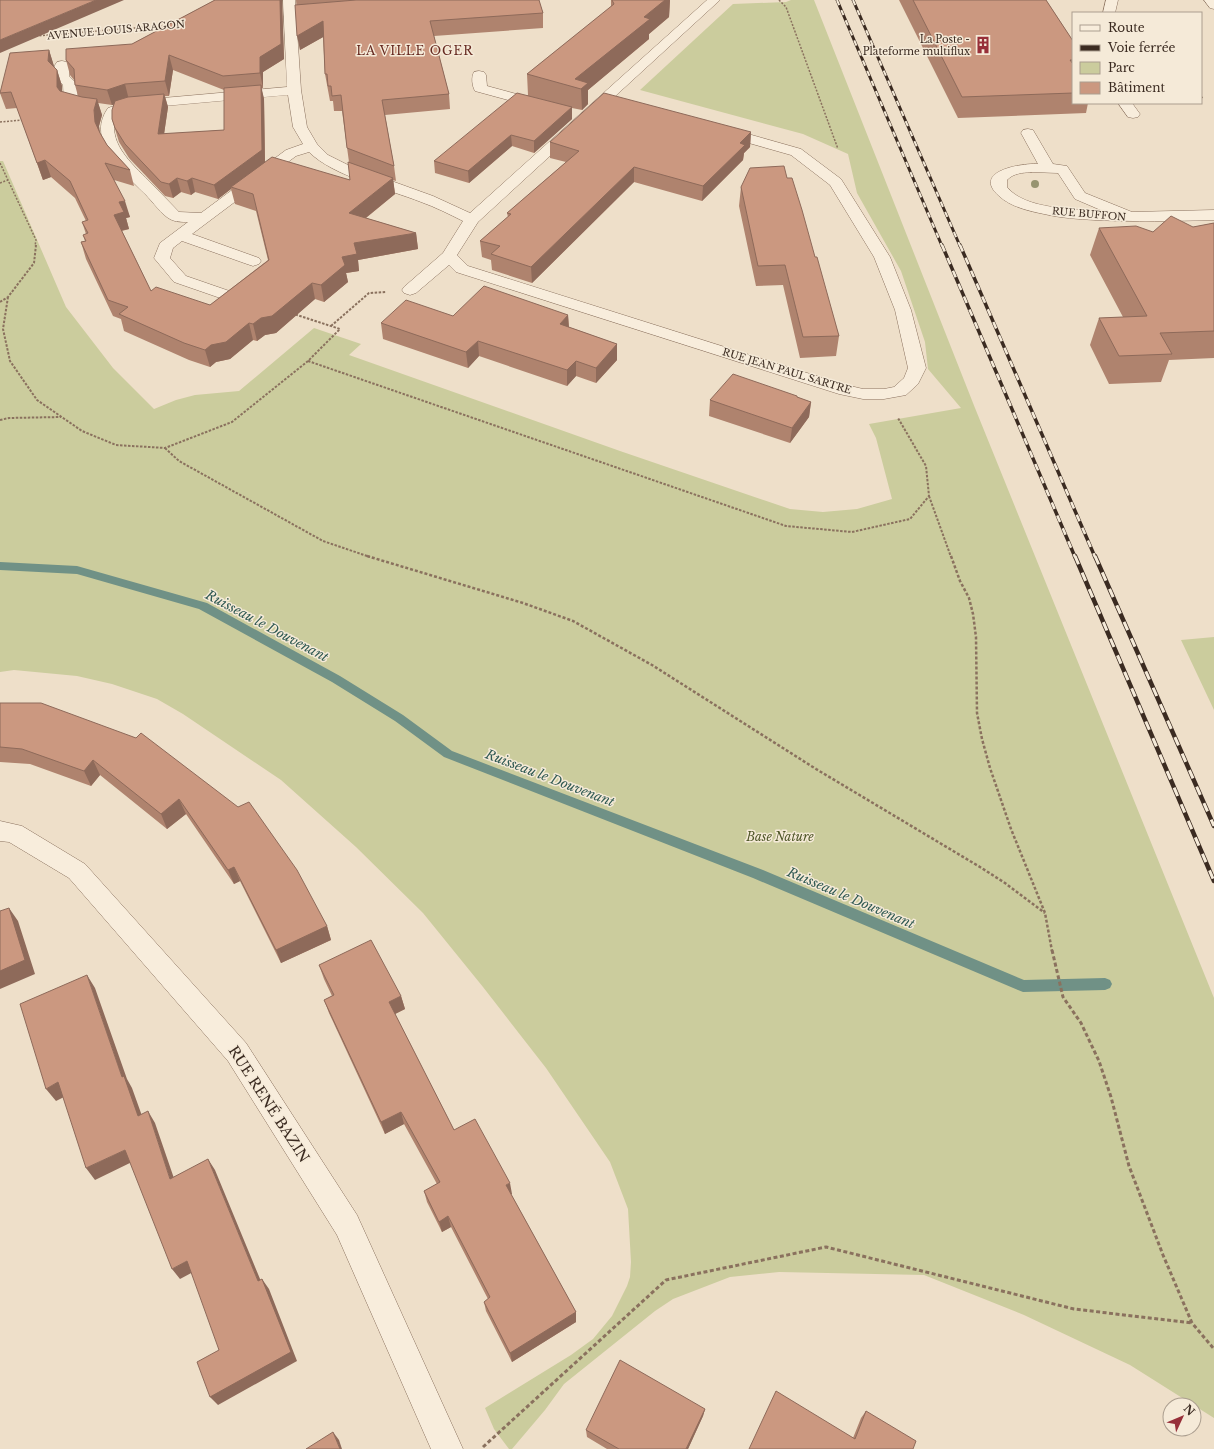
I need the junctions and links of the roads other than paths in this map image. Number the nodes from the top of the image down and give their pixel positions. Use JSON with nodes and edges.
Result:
{"nodes":[{"id":1,"x":290,"y":0,"type":"edge"},
{"id":2,"x":714,"y":0,"type":"edge"},
{"id":3,"x":1112,"y":0,"type":"edge"},
{"id":4,"x":1210,"y":0,"type":"edge"},
{"id":5,"x":1214,"y":5,"type":"edge"},
{"id":6,"x":1109,"y":12,"type":"edge"},
{"id":7,"x":62,"y":65,"type":"dead end"},
{"id":8,"x":479,"y":75,"type":"dead end"},
{"id":9,"x":294,"y":90,"type":"junction"},
{"id":10,"x":605,"y":99,"type":"junction"},
{"id":11,"x":621,"y":103,"type":"edge"},
{"id":12,"x":556,"y":108,"type":"edge"},
{"id":13,"x":113,"y":112,"type":"junction"},
{"id":14,"x":570,"y":112,"type":"edge"},
{"id":15,"x":585,"y":116,"type":"junction"},
{"id":16,"x":705,"y":126,"type":"edge"},
{"id":17,"x":1028,"y":133,"type":"dead end"},
{"id":18,"x":311,"y":146,"type":"junction"},
{"id":19,"x":1048,"y":169,"type":"junction"},
{"id":20,"x":1214,"y":215,"type":"edge"},
{"id":21,"x":204,"y":217,"type":"junction"},
{"id":22,"x":1131,"y":217,"type":"junction"},
{"id":23,"x":472,"y":219,"type":"junction"},
{"id":24,"x":180,"y":235,"type":"junction"},
{"id":25,"x":449,"y":256,"type":"junction"},
{"id":26,"x":253,"y":261,"type":"dead end"},
{"id":27,"x":410,"y":290,"type":"road end"},
{"id":28,"x":232,"y":297,"type":"edge"},
{"id":29,"x":0,"y":831,"type":"edge"},
{"id":30,"x":447,"y":1449,"type":"edge"}],
"edges":[{"from":1,"to":9,"type":"street"},
{"from":2,"to":10,"type":"street"},
{"from":3,"to":6,"type":"street"},
{"from":4,"to":5,"type":"street"},
{"from":7,"to":13,"type":"street"},
{"from":8,"to":12,"type":"street"},
{"from":9,"to":13,"type":"street"},
{"from":9,"to":18,"type":"street"},
{"from":10,"to":11,"type":"street"},
{"from":10,"to":15,"type":"street"},
{"from":13,"to":21,"type":"street"},
{"from":14,"to":15,"type":"street"},
{"from":15,"to":23,"type":"street"},
{"from":16,"to":25,"type":"street","name":"RUE JEAN PAUL SARTRE"},
{"from":17,"to":19,"type":"street"},
{"from":18,"to":21,"type":"street"},
{"from":18,"to":23,"type":"street"},
{"from":19,"to":22,"type":"street","name":"RUE BUFFON"},
{"from":19,"to":22,"type":"street","name":"RUE BUFFON"},
{"from":20,"to":22,"type":"street","name":"RUE BUFFON"},
{"from":21,"to":24,"type":"street"},
{"from":23,"to":25,"type":"street"},
{"from":24,"to":26,"type":"street"},
{"from":24,"to":28,"type":"street"},
{"from":25,"to":27,"type":"street"},
{"from":29,"to":30,"type":"street","name":"RUE RENÉ BAZIN"}]}
